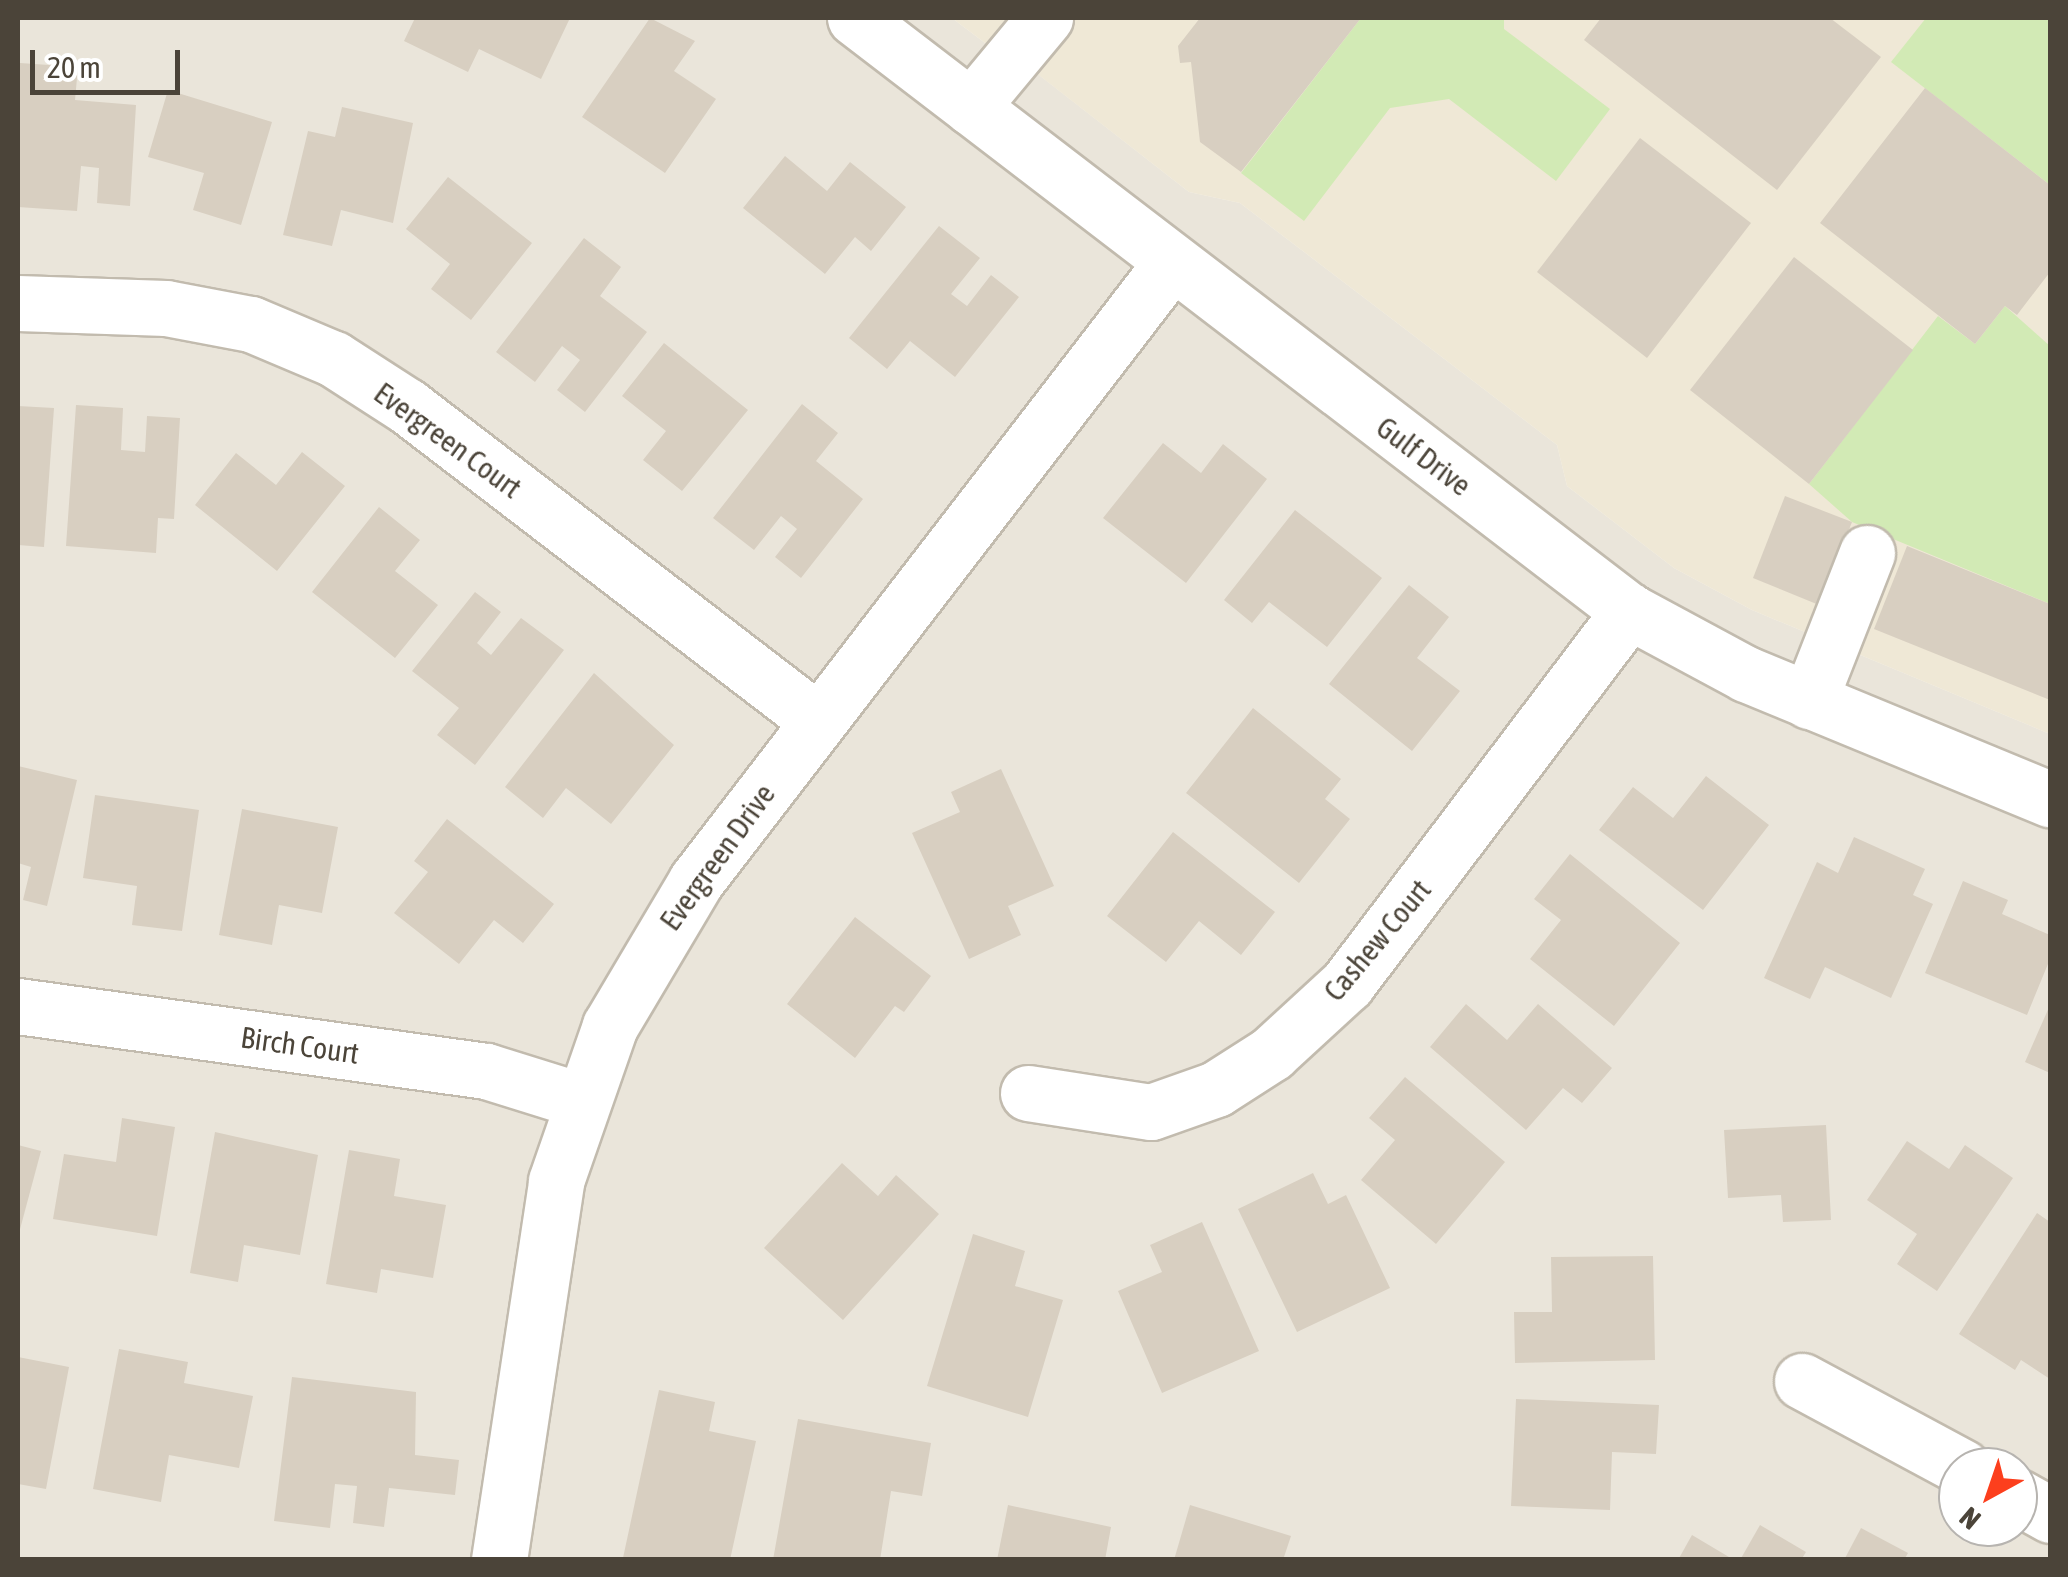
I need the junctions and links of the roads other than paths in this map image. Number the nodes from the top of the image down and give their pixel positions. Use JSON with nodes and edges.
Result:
{"nodes":[{"id":1,"x":855,"y":18,"type":"edge"},
{"id":2,"x":1045,"y":18,"type":"edge"},
{"id":3,"x":971,"y":107,"type":"junction"},
{"id":4,"x":1172,"y":262,"type":"junction"},
{"id":5,"x":18,"y":303,"type":"edge"},
{"id":6,"x":1867,"y":553,"type":"dead end"},
{"id":7,"x":1629,"y":612,"type":"junction"},
{"id":8,"x":1809,"y":701,"type":"junction"},
{"id":9,"x":818,"y":721,"type":"junction"},
{"id":10,"x":2050,"y":799,"type":"edge"},
{"id":11,"x":18,"y":1006,"type":"edge"},
{"id":12,"x":1028,"y":1093,"type":"dead end"},
{"id":13,"x":579,"y":1100,"type":"junction"},
{"id":14,"x":1802,"y":1382,"type":"dead end"},
{"id":15,"x":1938,"y":1454,"type":"edge"},
{"id":16,"x":499,"y":1560,"type":"edge"}],
"edges":[{"from":1,"to":3,"type":"street","name":"Gulf Drive"},
{"from":2,"to":3,"type":"street"},
{"from":3,"to":4,"type":"street","name":"Gulf Drive"},
{"from":4,"to":7,"type":"street","name":"Gulf Drive"},
{"from":4,"to":9,"type":"street","name":"Evergreen Drive"},
{"from":5,"to":9,"type":"street","name":"Evergreen Court"},
{"from":6,"to":8,"type":"street"},
{"from":7,"to":8,"type":"street","name":"Gulf Drive"},
{"from":7,"to":12,"type":"street","name":"Cashew Court"},
{"from":8,"to":10,"type":"street","name":"Gulf Drive"},
{"from":9,"to":13,"type":"street","name":"Evergreen Drive"},
{"from":11,"to":13,"type":"street","name":"Birch Court"},
{"from":13,"to":16,"type":"street","name":"Evergreen Drive"},
{"from":14,"to":15,"type":"street"}]}
